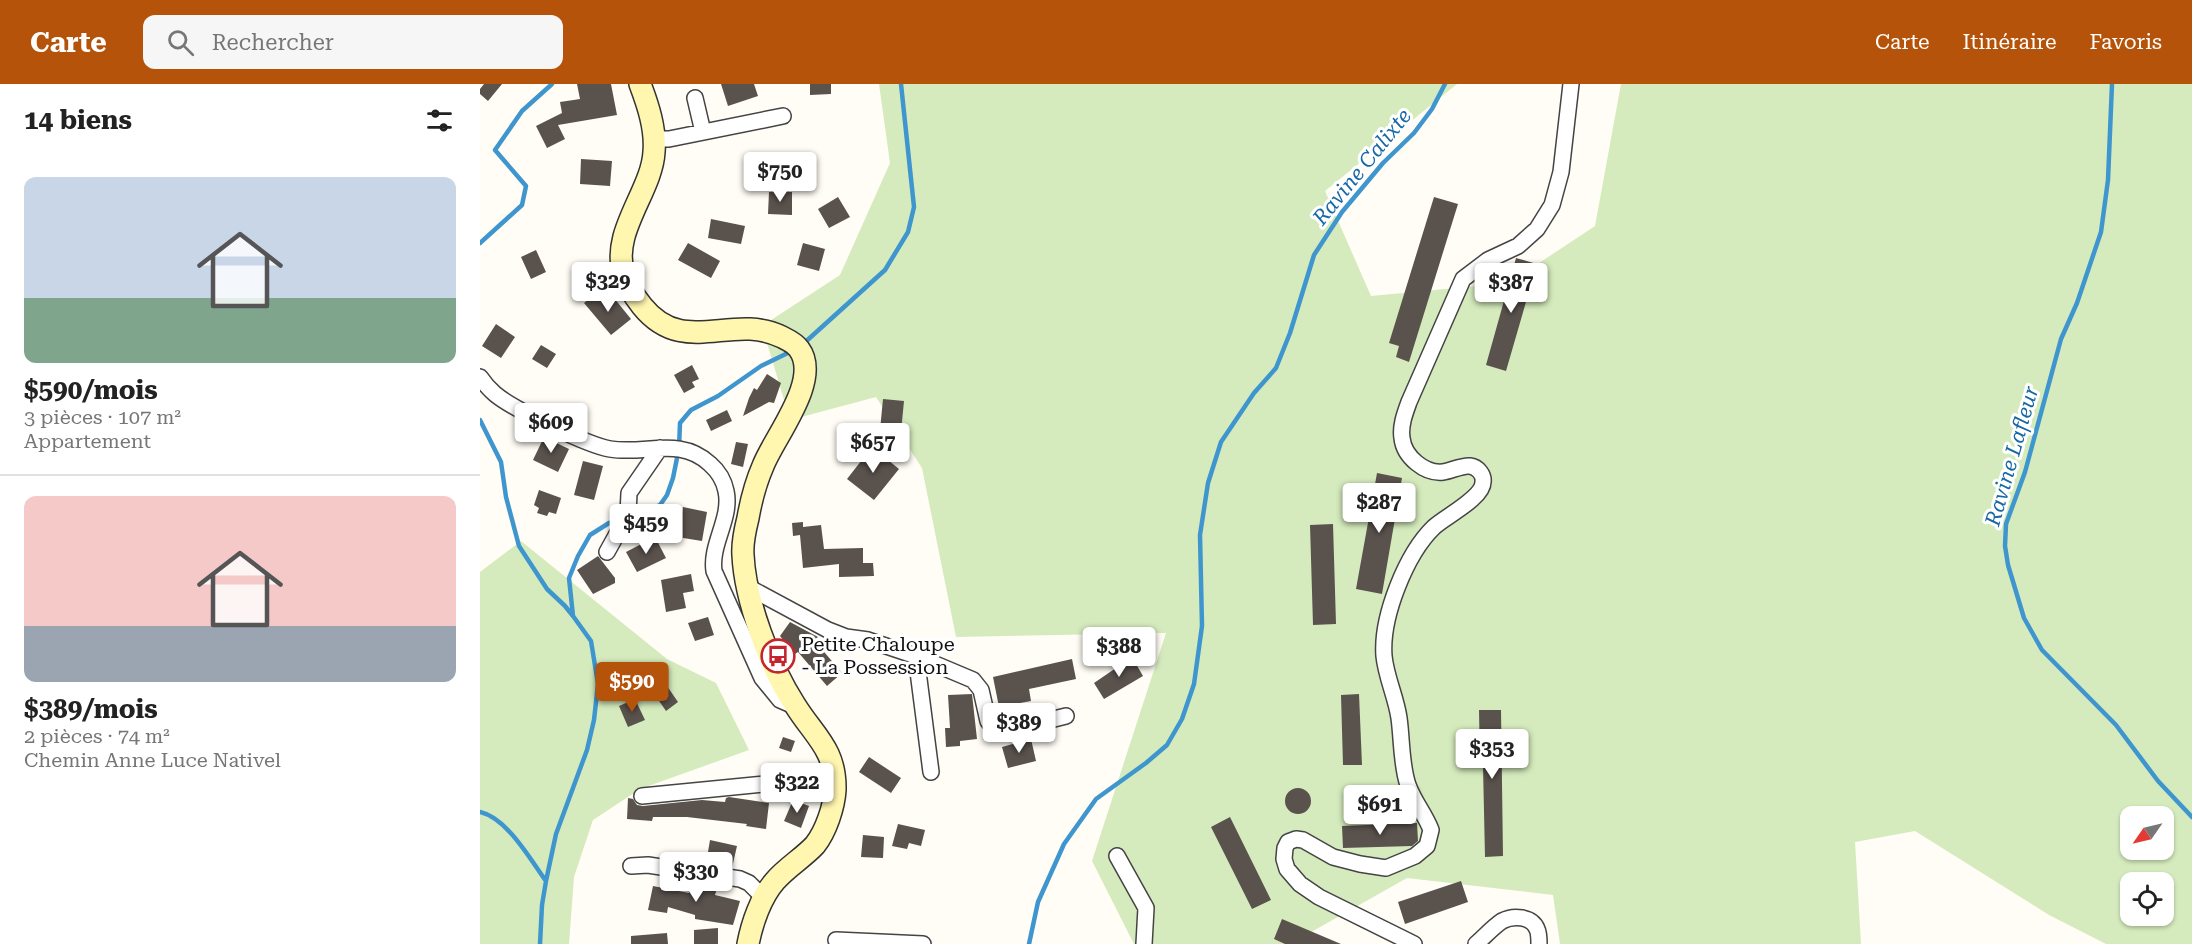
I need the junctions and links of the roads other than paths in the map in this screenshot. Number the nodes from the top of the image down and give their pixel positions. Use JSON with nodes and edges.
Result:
{"nodes":[{"id":1,"x":640,"y":84,"type":"edge"},
{"id":2,"x":1571,"y":84,"type":"edge"},
{"id":3,"x":695,"y":98,"type":"dead end"},
{"id":4,"x":783,"y":116,"type":"dead end"},
{"id":5,"x":703,"y":132,"type":"junction"},
{"id":6,"x":653,"y":139,"type":"junction"},
{"id":7,"x":480,"y":377,"type":"edge"},
{"id":8,"x":660,"y":448,"type":"junction"},
{"id":9,"x":607,"y":552,"type":"dead end"},
{"id":10,"x":748,"y":587,"type":"junction"},
{"id":11,"x":916,"y":656,"type":"junction"},
{"id":12,"x":796,"y":707,"type":"junction"},
{"id":13,"x":1066,"y":716,"type":"dead end"},
{"id":14,"x":931,"y":772,"type":"dead end"},
{"id":15,"x":834,"y":777,"type":"junction"},
{"id":16,"x":642,"y":796,"type":"dead end"},
{"id":17,"x":1117,"y":856,"type":"dead end"},
{"id":18,"x":631,"y":867,"type":"dead end"},
{"id":19,"x":764,"y":898,"type":"junction"},
{"id":20,"x":836,"y":940,"type":"dead end"},
{"id":21,"x":748,"y":944,"type":"edge"},
{"id":22,"x":923,"y":944,"type":"edge"},
{"id":23,"x":1144,"y":944,"type":"edge"},
{"id":24,"x":1414,"y":944,"type":"edge"},
{"id":25,"x":1476,"y":944,"type":"edge"},
{"id":26,"x":1539,"y":944,"type":"edge"}],
"edges":[{"from":1,"to":6,"type":"main road"},
{"from":2,"to":24,"type":"street"},
{"from":3,"to":5,"type":"street"},
{"from":4,"to":5,"type":"street"},
{"from":5,"to":6,"type":"street"},
{"from":6,"to":10,"type":"main road"},
{"from":7,"to":8,"type":"street"},
{"from":8,"to":9,"type":"street"},
{"from":8,"to":12,"type":"street"},
{"from":10,"to":11,"type":"street"},
{"from":10,"to":12,"type":"main road"},
{"from":11,"to":13,"type":"street"},
{"from":11,"to":14,"type":"street"},
{"from":12,"to":15,"type":"main road"},
{"from":15,"to":16,"type":"street"},
{"from":15,"to":19,"type":"main road"},
{"from":17,"to":23,"type":"street"},
{"from":18,"to":19,"type":"street"},
{"from":19,"to":21,"type":"main road"},
{"from":20,"to":22,"type":"street"},
{"from":25,"to":26,"type":"street"}]}
